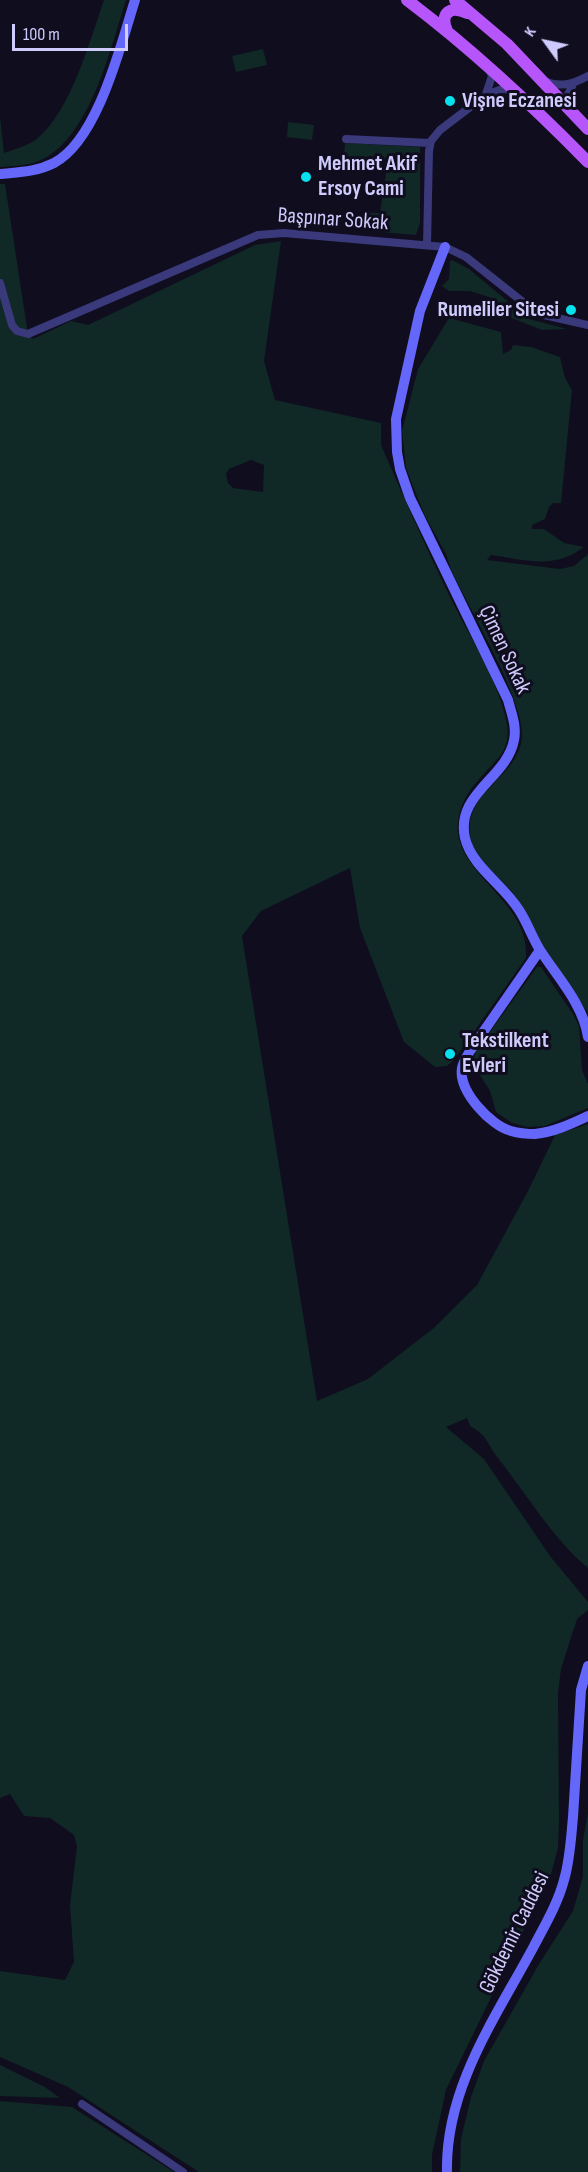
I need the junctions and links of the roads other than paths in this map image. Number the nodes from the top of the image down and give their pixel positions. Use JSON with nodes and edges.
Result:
{"nodes":[{"id":1,"x":135,"y":0,"type":"edge"},
{"id":2,"x":407,"y":0,"type":"edge"},
{"id":3,"x":455,"y":0,"type":"edge"},
{"id":4,"x":483,"y":24,"type":"junction"},
{"id":5,"x":447,"y":31,"type":"junction"},
{"id":6,"x":487,"y":64,"type":"junction"},
{"id":7,"x":588,"y":76,"type":"edge"},
{"id":8,"x":538,"y":78,"type":"junction"},
{"id":9,"x":573,"y":84,"type":"junction"},
{"id":10,"x":518,"y":92,"type":"junction"},
{"id":11,"x":486,"y":95,"type":"junction"},
{"id":12,"x":568,"y":107,"type":"junction"},
{"id":13,"x":588,"y":129,"type":"edge"},
{"id":14,"x":346,"y":139,"type":"dead end"},
{"id":15,"x":430,"y":143,"type":"junction"},
{"id":16,"x":585,"y":158,"type":"edge"},
{"id":17,"x":0,"y":174,"type":"edge"},
{"id":18,"x":428,"y":245,"type":"junction"},
{"id":19,"x":445,"y":247,"type":"junction"},
{"id":20,"x":0,"y":283,"type":"edge"},
{"id":21,"x":588,"y":325,"type":"edge"},
{"id":22,"x":540,"y":950,"type":"junction"},
{"id":23,"x":588,"y":1037,"type":"edge"},
{"id":24,"x":588,"y":1116,"type":"edge"},
{"id":25,"x":588,"y":1666,"type":"edge"},
{"id":26,"x":82,"y":2104,"type":"dead end"},
{"id":27,"x":183,"y":2172,"type":"edge"},
{"id":28,"x":447,"y":2172,"type":"edge"}],
"edges":[{"from":1,"to":17,"type":"main road"},
{"from":2,"to":5,"type":"main road"},
{"from":3,"to":4,"type":"main road"},
{"from":4,"to":5,"type":"main road"},
{"from":4,"to":8,"type":"main road"},
{"from":5,"to":6,"type":"main road"},
{"from":6,"to":10,"type":"main road"},
{"from":6,"to":11,"type":"street"},
{"from":7,"to":9,"type":"street"},
{"from":8,"to":9,"type":"street"},
{"from":8,"to":12,"type":"main road"},
{"from":9,"to":12,"type":"street"},
{"from":10,"to":11,"type":"street"},
{"from":10,"to":16,"type":"main road"},
{"from":11,"to":15,"type":"street"},
{"from":12,"to":13,"type":"main road"},
{"from":14,"to":15,"type":"street"},
{"from":15,"to":18,"type":"street"},
{"from":18,"to":19,"type":"street","name":"Başpınar Sokak"},
{"from":18,"to":20,"type":"street","name":"Başpınar Sokak"},
{"from":19,"to":21,"type":"street","name":"Başpınar Sokak"},
{"from":19,"to":22,"type":"main road","name":"Çimen Sokak"},
{"from":22,"to":23,"type":"main road","name":"Çimen Sokak"},
{"from":22,"to":24,"type":"main road"},
{"from":25,"to":28,"type":"main road","name":"Gökdemir Caddesi"},
{"from":26,"to":27,"type":"street"}]}
